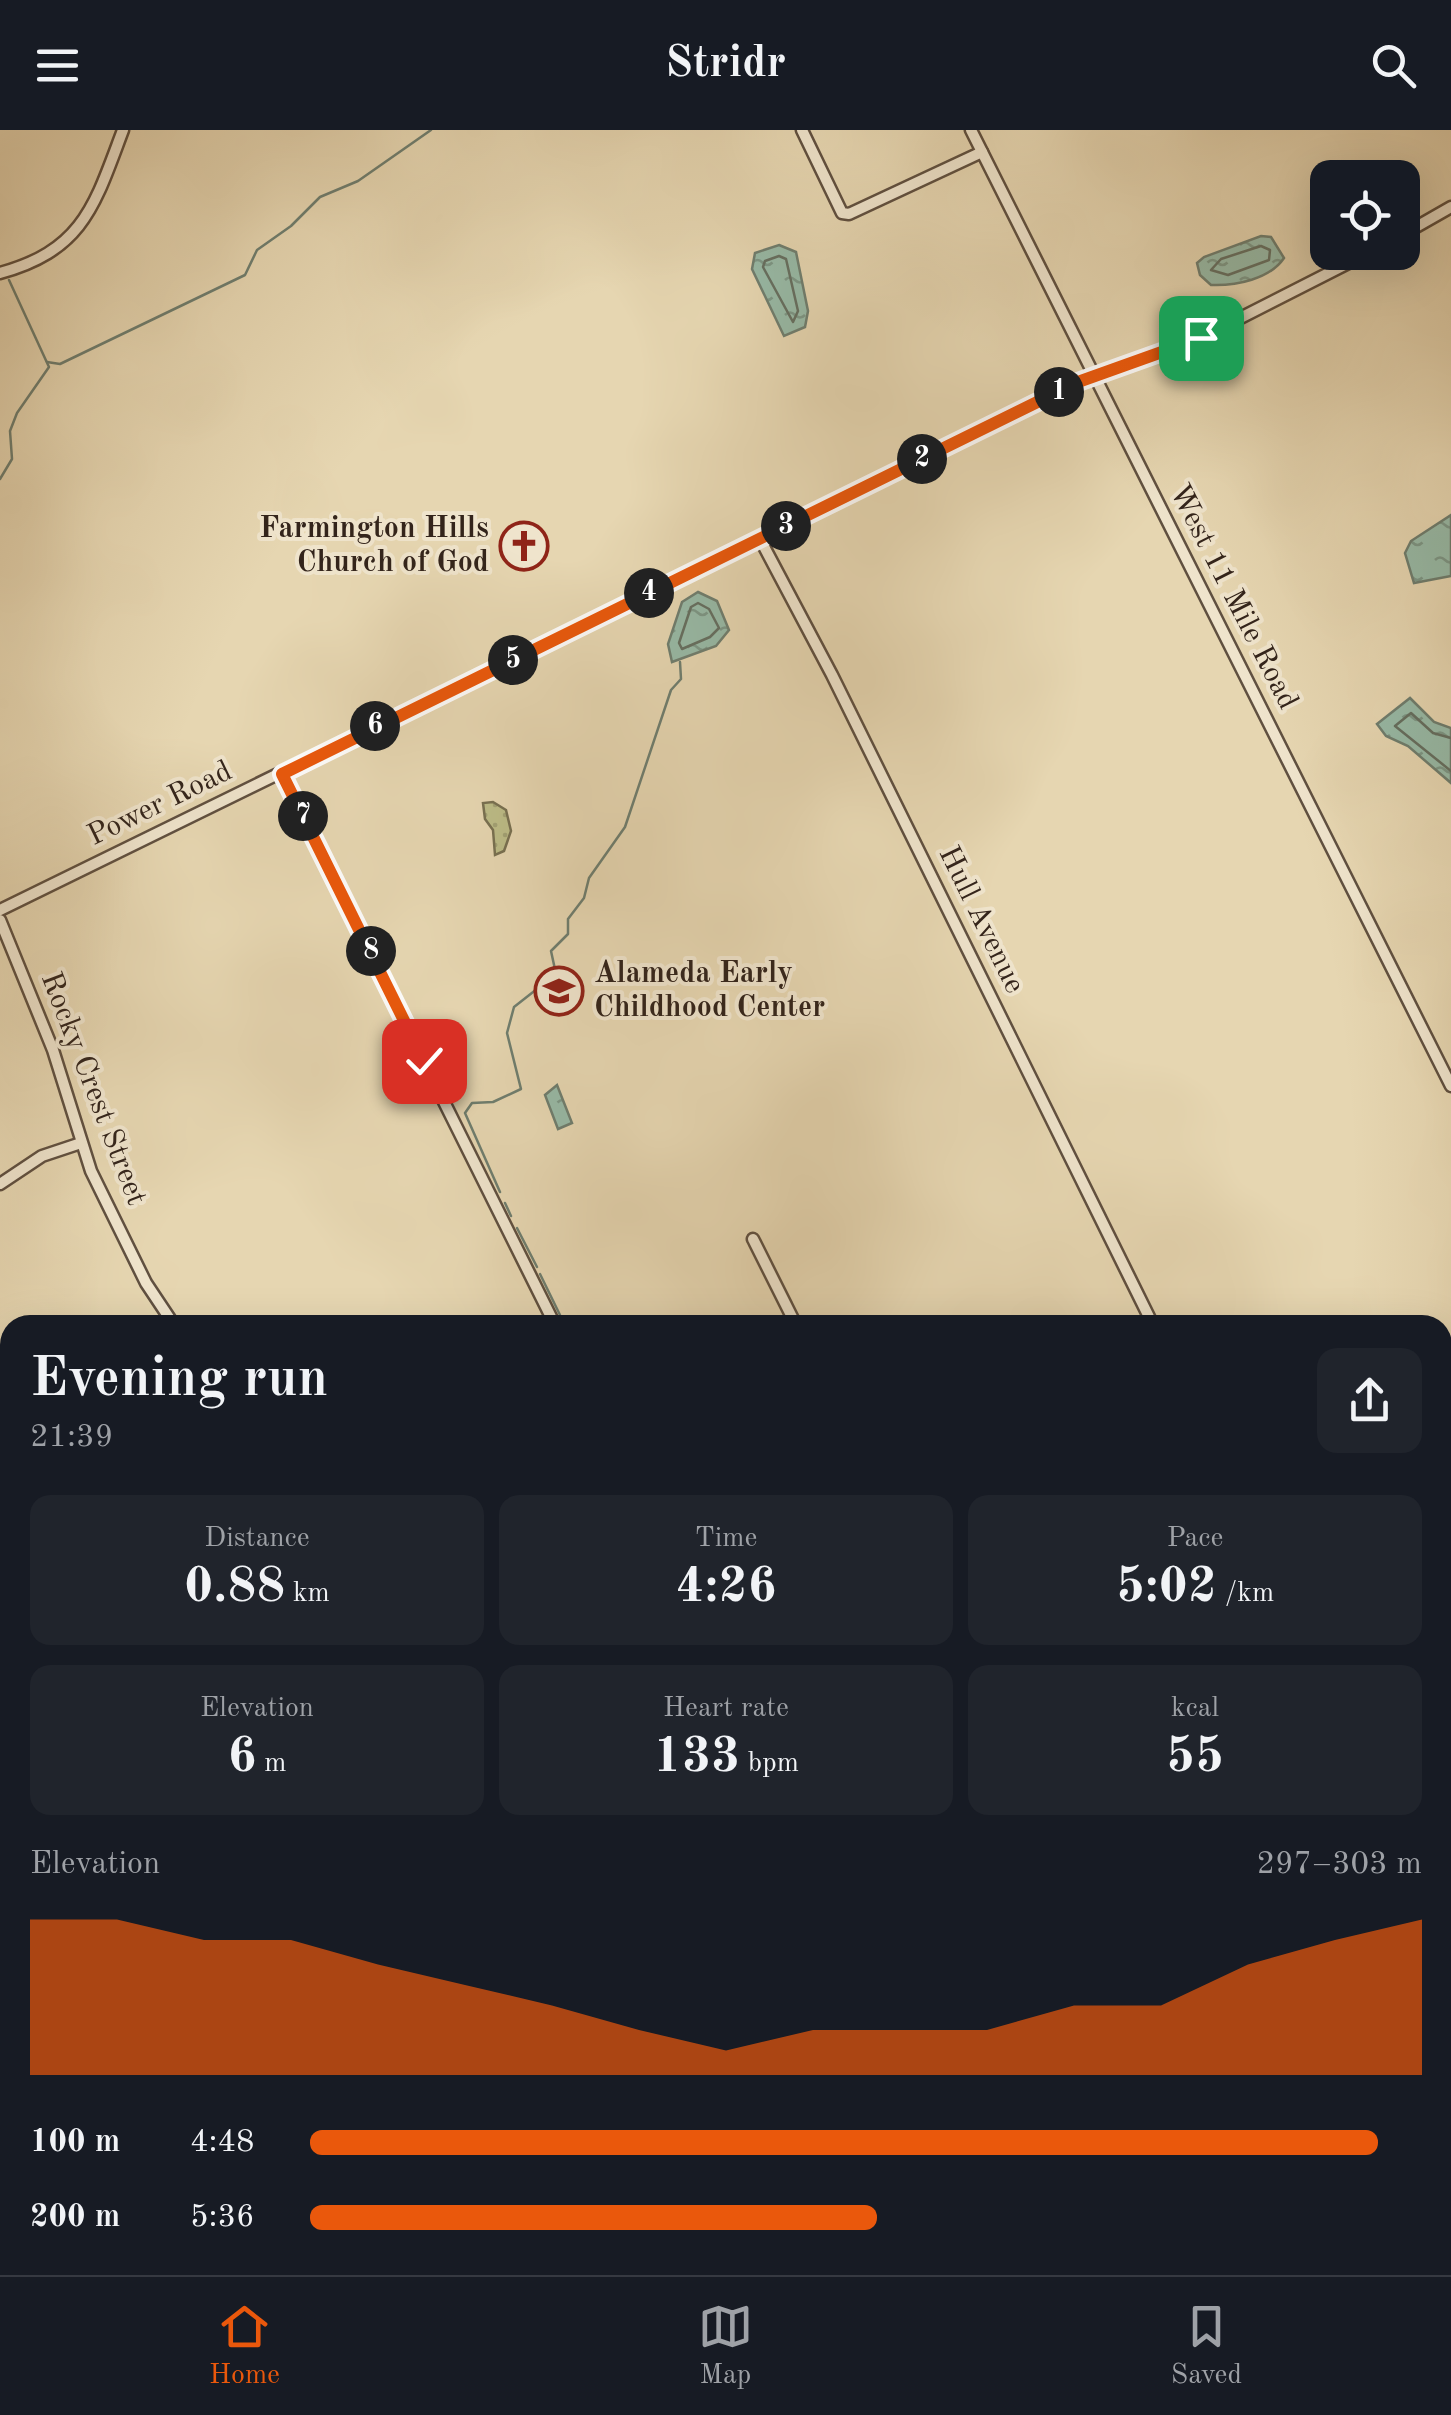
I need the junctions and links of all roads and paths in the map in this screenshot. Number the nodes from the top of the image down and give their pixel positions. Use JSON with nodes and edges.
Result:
{"nodes":[{"id":1,"x":122,"y":130,"type":"edge"},
{"id":2,"x":802,"y":130,"type":"edge"},
{"id":3,"x":972,"y":130,"type":"edge"},
{"id":4,"x":982,"y":152,"type":"junction"},
{"id":5,"x":1451,"y":207,"type":"edge"},
{"id":6,"x":1420,"y":225,"type":"edge"},
{"id":7,"x":1335,"y":270,"type":"edge"},
{"id":8,"x":0,"y":273,"type":"edge"},
{"id":9,"x":1094,"y":375,"type":"junction"},
{"id":10,"x":760,"y":539,"type":"junction"},
{"id":11,"x":282,"y":774,"type":"junction"},
{"id":12,"x":0,"y":910,"type":"edge"},
{"id":13,"x":0,"y":920,"type":"edge"},
{"id":14,"x":1451,"y":1086,"type":"edge"},
{"id":15,"x":81,"y":1143,"type":"junction"},
{"id":16,"x":0,"y":1184,"type":"edge"},
{"id":17,"x":754,"y":1239,"type":"dead end"},
{"id":18,"x":168,"y":1315,"type":"edge"},
{"id":19,"x":550,"y":1315,"type":"edge"},
{"id":20,"x":791,"y":1315,"type":"edge"},
{"id":21,"x":1148,"y":1315,"type":"edge"}],
"edges":[{"from":1,"to":8,"type":"street"},
{"from":2,"to":4,"type":"street"},
{"from":3,"to":4,"type":"street","name":"West 11 Mile Road"},
{"from":4,"to":9,"type":"street","name":"West 11 Mile Road"},
{"from":5,"to":6,"type":"street"},
{"from":7,"to":9,"type":"street","name":"Power Road"},
{"from":9,"to":10,"type":"street","name":"Power Road"},
{"from":9,"to":14,"type":"street","name":"West 11 Mile Road"},
{"from":10,"to":11,"type":"street","name":"Power Road"},
{"from":10,"to":21,"type":"street","name":"Hull Avenue"},
{"from":11,"to":12,"type":"street","name":"Power Road"},
{"from":11,"to":19,"type":"street"},
{"from":13,"to":15,"type":"street","name":"Rocky Crest Street"},
{"from":15,"to":16,"type":"street"},
{"from":15,"to":18,"type":"street","name":"Rocky Crest Street"},
{"from":17,"to":20,"type":"street"}]}
